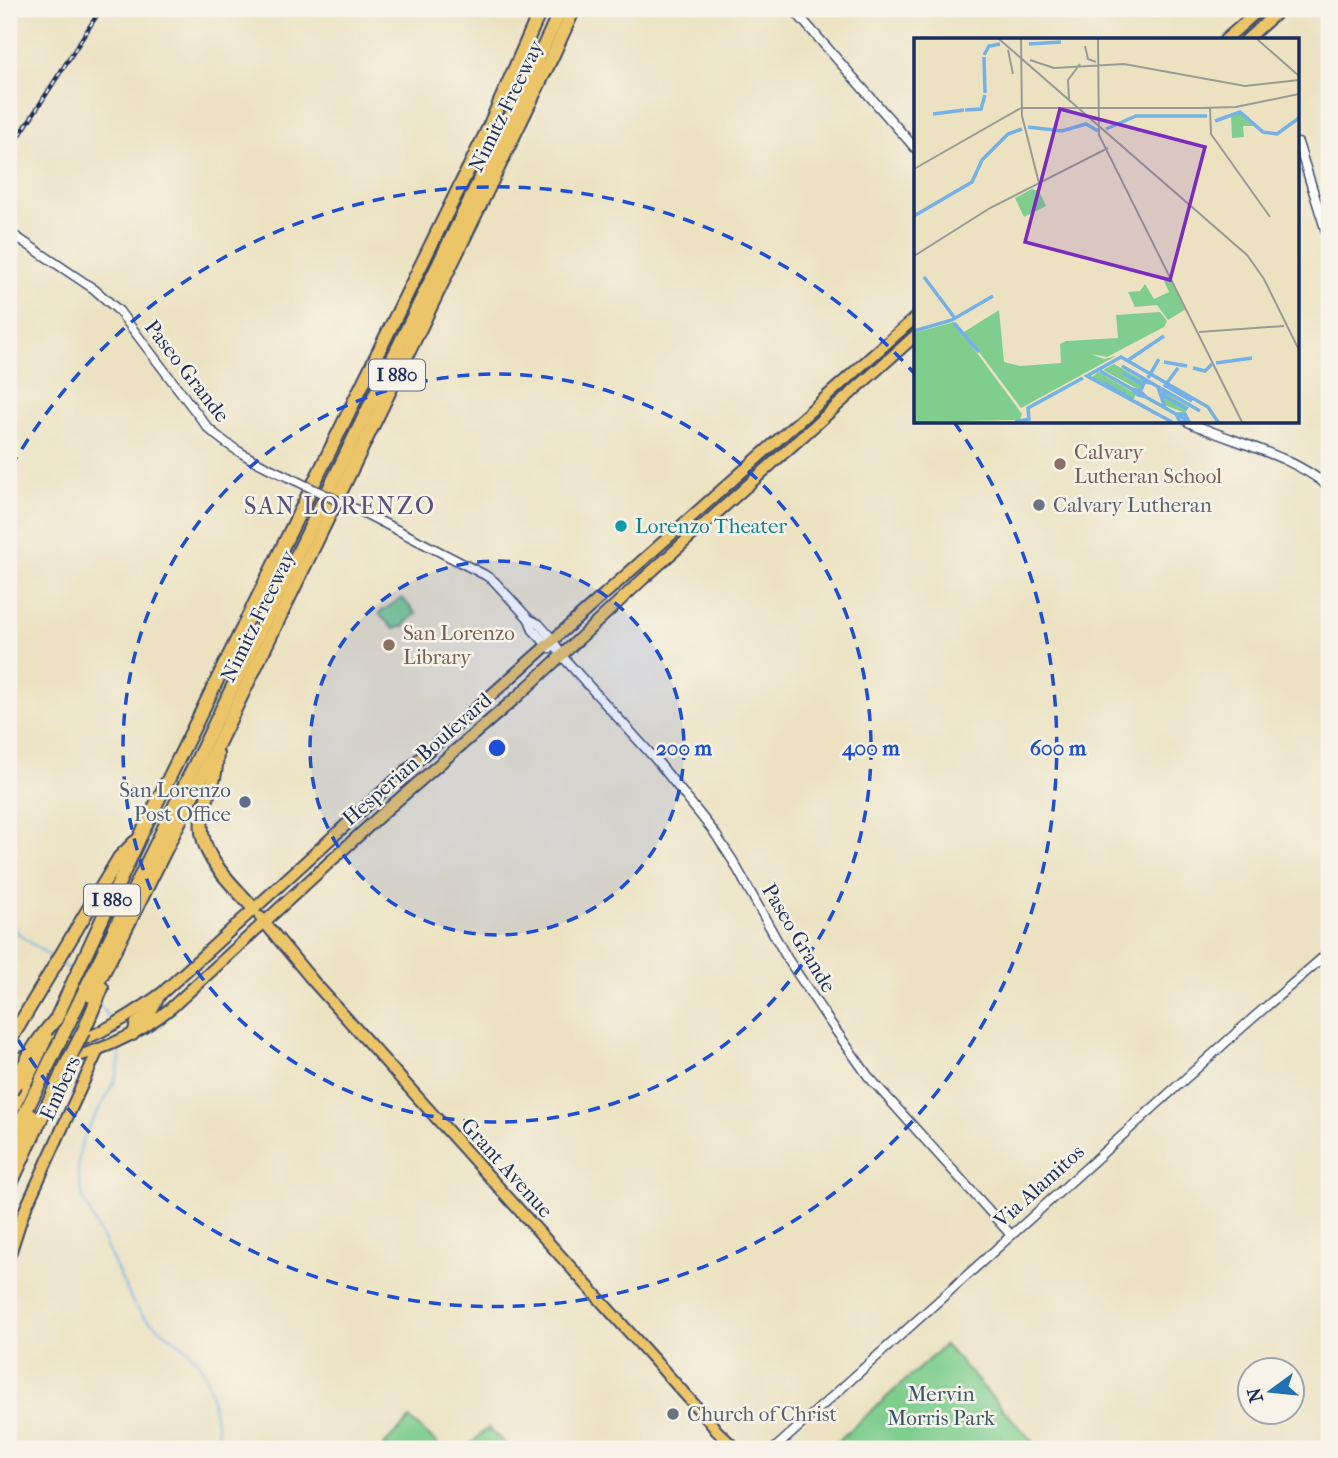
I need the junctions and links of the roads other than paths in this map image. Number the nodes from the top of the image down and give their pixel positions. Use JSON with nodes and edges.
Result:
{"nodes":[{"id":1,"x":541,"y":9,"type":"edge"},
{"id":2,"x":561,"y":9,"type":"edge"},
{"id":3,"x":574,"y":9,"type":"edge"},
{"id":4,"x":793,"y":9,"type":"edge"},
{"id":5,"x":1260,"y":9,"type":"edge"},
{"id":6,"x":1282,"y":9,"type":"edge"},
{"id":7,"x":1237,"y":29,"type":"junction"},
{"id":8,"x":1227,"y":38,"type":"edge"},
{"id":9,"x":1245,"y":38,"type":"edge"},
{"id":10,"x":1249,"y":38,"type":"edge"},
{"id":11,"x":914,"y":147,"type":"edge"},
{"id":12,"x":1300,"y":149,"type":"edge"},
{"id":13,"x":9,"y":232,"type":"edge"},
{"id":14,"x":1329,"y":241,"type":"edge"},
{"id":15,"x":914,"y":320,"type":"edge"},
{"id":16,"x":912,"y":339,"type":"edge"},
{"id":17,"x":1193,"y":424,"type":"edge"},
{"id":18,"x":1329,"y":487,"type":"edge"},
{"id":19,"x":550,"y":643,"type":"junction"},
{"id":20,"x":561,"y":655,"type":"junction"},
{"id":21,"x":219,"y":742,"type":"junction"},
{"id":22,"x":140,"y":837,"type":"junction"},
{"id":23,"x":254,"y":909,"type":"junction"},
{"id":24,"x":264,"y":923,"type":"junction"},
{"id":25,"x":1329,"y":952,"type":"edge"},
{"id":26,"x":100,"y":978,"type":"junction"},
{"id":27,"x":162,"y":993,"type":"junction"},
{"id":28,"x":56,"y":1019,"type":"junction"},
{"id":29,"x":128,"y":1038,"type":"junction"},
{"id":30,"x":9,"y":1042,"type":"edge"},
{"id":31,"x":98,"y":1050,"type":"junction"},
{"id":32,"x":9,"y":1061,"type":"edge"},
{"id":33,"x":53,"y":1074,"type":"junction"},
{"id":34,"x":9,"y":1087,"type":"edge"},
{"id":35,"x":9,"y":1116,"type":"edge"},
{"id":36,"x":9,"y":1145,"type":"edge"},
{"id":37,"x":9,"y":1163,"type":"edge"},
{"id":38,"x":9,"y":1188,"type":"edge"},
{"id":39,"x":1011,"y":1235,"type":"junction"},
{"id":40,"x":9,"y":1257,"type":"edge"},
{"id":41,"x":727,"y":1444,"type":"edge"},
{"id":42,"x":736,"y":1449,"type":"edge"},
{"id":43,"x":774,"y":1449,"type":"edge"}],
"edges":[{"from":1,"to":22,"type":"highway","name":"Nimitz Freeway","number":"I 880"},
{"from":2,"to":26,"type":"highway","number":"I 880"},
{"from":3,"to":21,"type":"highway","name":"Nimitz Freeway","number":"I 880"},
{"from":4,"to":11,"type":"street"},
{"from":5,"to":7,"type":"main road"},
{"from":6,"to":10,"type":"main road"},
{"from":7,"to":8,"type":"main road"},
{"from":7,"to":9,"type":"street"},
{"from":12,"to":14,"type":"street"},
{"from":13,"to":19,"type":"street","name":"Paseo Grande","bridge":true},
{"from":15,"to":19,"type":"main road","name":"Hesperian Boulevard"},
{"from":16,"to":20,"type":"main road","name":"Hesperian Boulevard"},
{"from":17,"to":18,"type":"street"},
{"from":19,"to":20,"type":"street","name":"Paseo Grande"},
{"from":19,"to":23,"type":"main road","name":"Hesperian Boulevard"},
{"from":20,"to":24,"type":"main road","name":"Hesperian Boulevard"},
{"from":20,"to":39,"type":"street","name":"Paseo Grande"},
{"from":21,"to":23,"type":"highway"},
{"from":21,"to":26,"type":"highway","name":"Nimitz Freeway","number":"I 880"},
{"from":22,"to":28,"type":"highway","name":"Nimitz Freeway","number":"I 880"},
{"from":22,"to":30,"type":"highway"},
{"from":23,"to":24,"type":"main road","name":"Grant Avenue"},
{"from":23,"to":27,"type":"main road","name":"Hesperian Boulevard"},
{"from":24,"to":29,"type":"main road","name":"Hesperian Boulevard"},
{"from":24,"to":41,"type":"main road","name":"Grant Avenue"},
{"from":25,"to":39,"type":"street","name":"Via Alamitos"},
{"from":26,"to":33,"type":"highway"},
{"from":27,"to":29,"type":"main road"},
{"from":27,"to":32,"type":"main road","name":"Hesperian Boulevard"},
{"from":28,"to":34,"type":"highway","bridge":true},
{"from":28,"to":35,"type":"highway","name":"Nimitz Freeway","number":"I 880","bridge":true},
{"from":29,"to":31,"type":"main road","name":"Hesperian Boulevard"},
{"from":31,"to":34,"type":"main road","name":"Hesperian Boulevard"},
{"from":31,"to":40,"type":"main road","name":"Embers"},
{"from":33,"to":36,"type":"highway"},
{"from":33,"to":37,"type":"highway"},
{"from":33,"to":38,"type":"highway"},
{"from":39,"to":43,"type":"street","name":"Via Alamitos"},
{"from":41,"to":42,"type":"main road","name":"Grant Avenue"}]}
